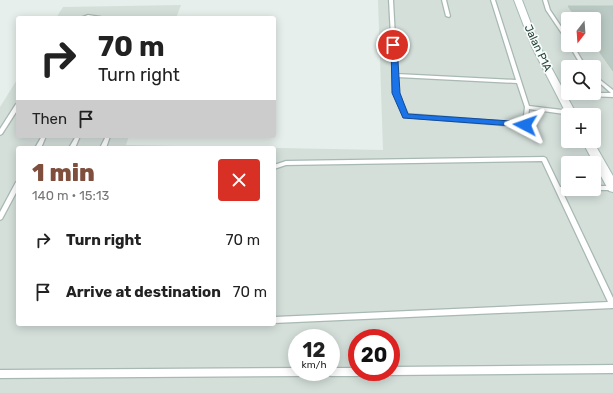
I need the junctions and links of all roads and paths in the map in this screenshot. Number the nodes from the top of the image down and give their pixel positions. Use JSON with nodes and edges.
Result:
{"nodes":[{"id":1,"x":391,"y":0,"type":"edge"},
{"id":2,"x":444,"y":0,"type":"edge"},
{"id":3,"x":493,"y":0,"type":"edge"},
{"id":4,"x":518,"y":0,"type":"edge"},
{"id":5,"x":545,"y":0,"type":"edge"},
{"id":6,"x":448,"y":16,"type":"dead end"},
{"id":7,"x":561,"y":30,"type":"edge"},
{"id":8,"x":395,"y":75,"type":"junction"},
{"id":9,"x":519,"y":82,"type":"junction"},
{"id":10,"x":601,"y":83,"type":"edge"},
{"id":11,"x":560,"y":93,"type":"junction"},
{"id":12,"x":613,"y":94,"type":"edge"},
{"id":13,"x":16,"y":108,"type":"edge"},
{"id":14,"x":527,"y":108,"type":"junction"},
{"id":15,"x":569,"y":108,"type":"edge"},
{"id":16,"x":561,"y":113,"type":"edge"},
{"id":17,"x":0,"y":133,"type":"edge"},
{"id":18,"x":591,"y":148,"type":"edge"},
{"id":19,"x":276,"y":166,"type":"edge"},
{"id":20,"x":16,"y":188,"type":"edge"},
{"id":21,"x":601,"y":188,"type":"edge"},
{"id":22,"x":613,"y":188,"type":"edge"},
{"id":23,"x":558,"y":189,"type":"joint"},
{"id":24,"x":0,"y":218,"type":"edge"},
{"id":25,"x":276,"y":320,"type":"edge"},
{"id":26,"x":613,"y":369,"type":"edge"},
{"id":27,"x":400,"y":371,"type":"edge"},
{"id":28,"x":288,"y":372,"type":"edge"},
{"id":29,"x":0,"y":374,"type":"edge"}],
"edges":[{"from":1,"to":8,"type":"lane"},
{"from":2,"to":6,"type":"lane"},
{"from":3,"to":9,"type":"lane"},
{"from":4,"to":11,"type":"main road","name":"Jalan P1A"},
{"from":5,"to":7,"type":"lane"},
{"from":8,"to":9,"type":"lane"},
{"from":8,"to":14,"type":"lane"},
{"from":9,"to":14,"type":"lane"},
{"from":10,"to":12,"type":"lane"},
{"from":11,"to":12,"type":"lane"},
{"from":11,"to":15,"type":"main road","name":"Jalan P1A"},
{"from":13,"to":17,"type":"lane"},
{"from":14,"to":16,"type":"lane"},
{"from":18,"to":22,"type":"main road"},
{"from":19,"to":23,"type":"lane"},
{"from":20,"to":24,"type":"lane"},
{"from":21,"to":22,"type":"lane"},
{"from":23,"to":25,"type":"lane"},
{"from":26,"to":27,"type":"lane"},
{"from":28,"to":29,"type":"lane"}]}
